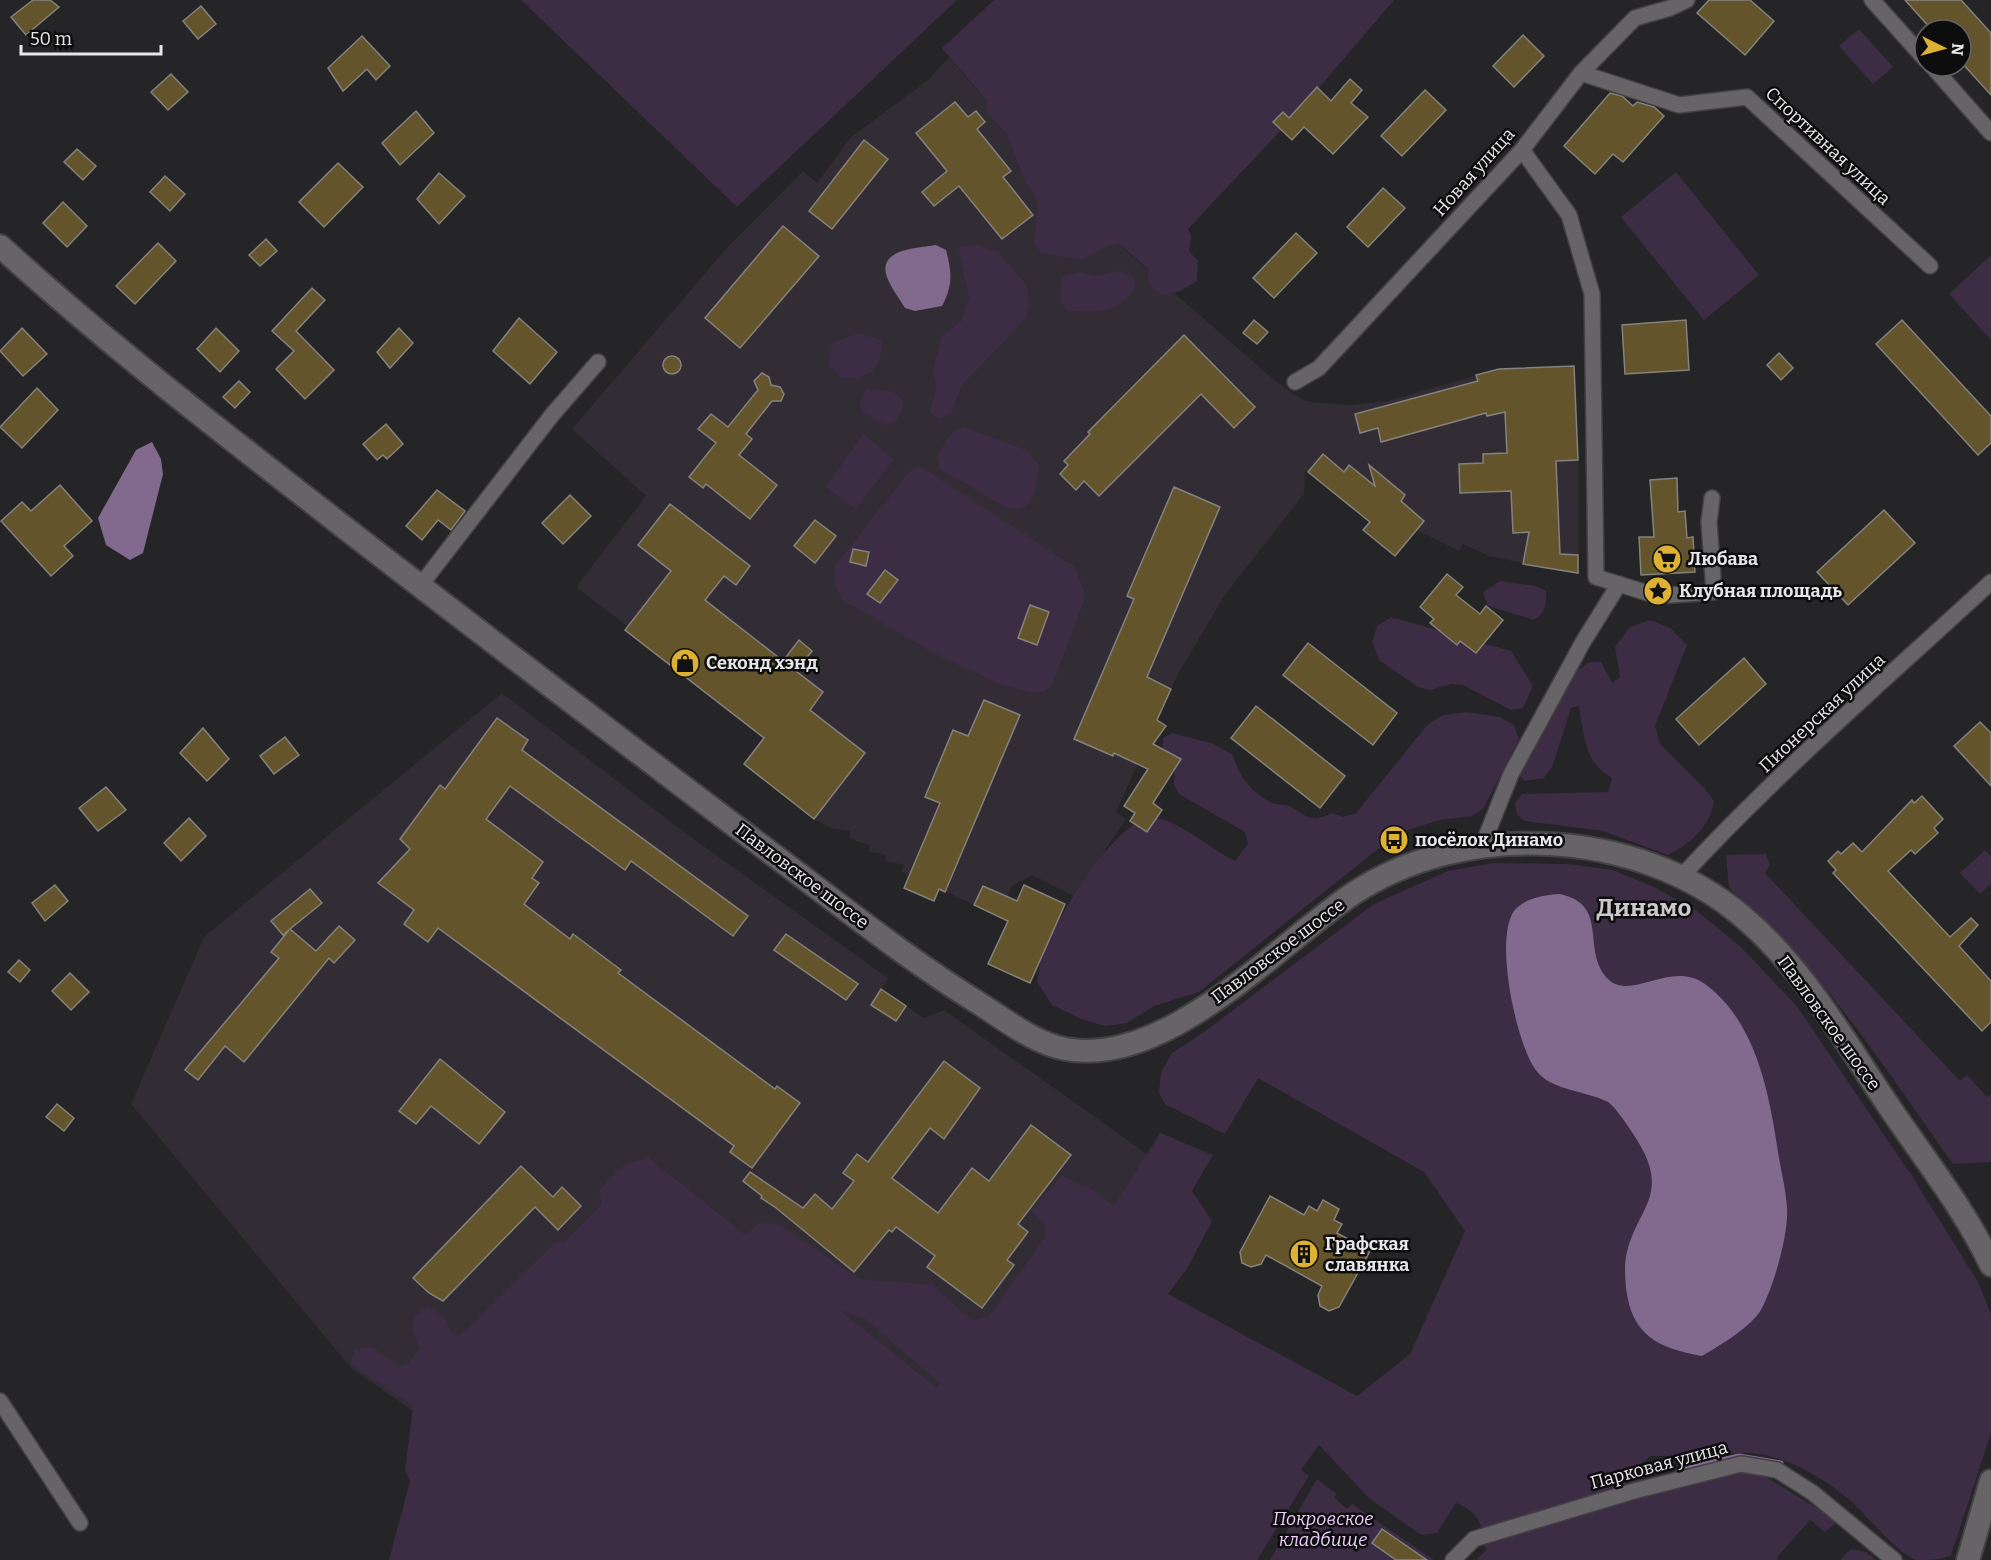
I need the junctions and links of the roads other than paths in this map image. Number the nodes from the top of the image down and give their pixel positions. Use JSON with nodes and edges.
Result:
{"nodes":[{"id":1,"x":1687,"y":0,"type":"edge"},
{"id":2,"x":1872,"y":0,"type":"edge"},
{"id":3,"x":1913,"y":46,"type":"edge"},
{"id":4,"x":1581,"y":73,"type":"junction"},
{"id":5,"x":1943,"y":78,"type":"edge"},
{"id":6,"x":1991,"y":132,"type":"edge"},
{"id":7,"x":1522,"y":150,"type":"junction"},
{"id":8,"x":0,"y":246,"type":"edge"},
{"id":9,"x":1930,"y":266,"type":"dead end"},
{"id":10,"x":597,"y":362,"type":"dead end"},
{"id":11,"x":1295,"y":382,"type":"dead end"},
{"id":12,"x":1712,"y":498,"type":"dead end"},
{"id":13,"x":1991,"y":582,"type":"edge"},
{"id":14,"x":1619,"y":584,"type":"junction"},
{"id":15,"x":420,"y":586,"type":"junction"},
{"id":16,"x":1484,"y":844,"type":"junction"},
{"id":17,"x":1682,"y":876,"type":"junction"},
{"id":18,"x":1991,"y":1264,"type":"edge"},
{"id":19,"x":0,"y":1401,"type":"edge"},
{"id":20,"x":1991,"y":1481,"type":"edge"},
{"id":21,"x":80,"y":1523,"type":"dead end"},
{"id":22,"x":1453,"y":1560,"type":"edge"},
{"id":23,"x":1894,"y":1560,"type":"edge"},
{"id":24,"x":1968,"y":1560,"type":"edge"}],
"edges":[{"from":1,"to":4,"type":"street","name":"Новая улица"},
{"from":2,"to":3,"type":"street"},
{"from":4,"to":7,"type":"street","name":"Новая улица"},
{"from":4,"to":9,"type":"street","name":"Спортивная улица"},
{"from":5,"to":6,"type":"street"},
{"from":7,"to":11,"type":"street","name":"Новая улица"},
{"from":7,"to":14,"type":"street"},
{"from":8,"to":15,"type":"main road","name":"Павловское шоссе"},
{"from":10,"to":15,"type":"street"},
{"from":12,"to":14,"type":"street"},
{"from":13,"to":17,"type":"street","name":"Пионерская улица"},
{"from":14,"to":16,"type":"street"},
{"from":15,"to":16,"type":"main road","name":"Павловское шоссе"},
{"from":16,"to":17,"type":"main road","name":"Павловское шоссе"},
{"from":17,"to":18,"type":"main road","name":"Павловское шоссе"},
{"from":19,"to":21,"type":"street"},
{"from":20,"to":24,"type":"main road"},
{"from":22,"to":23,"type":"street","name":"Парковая улица"}]}
